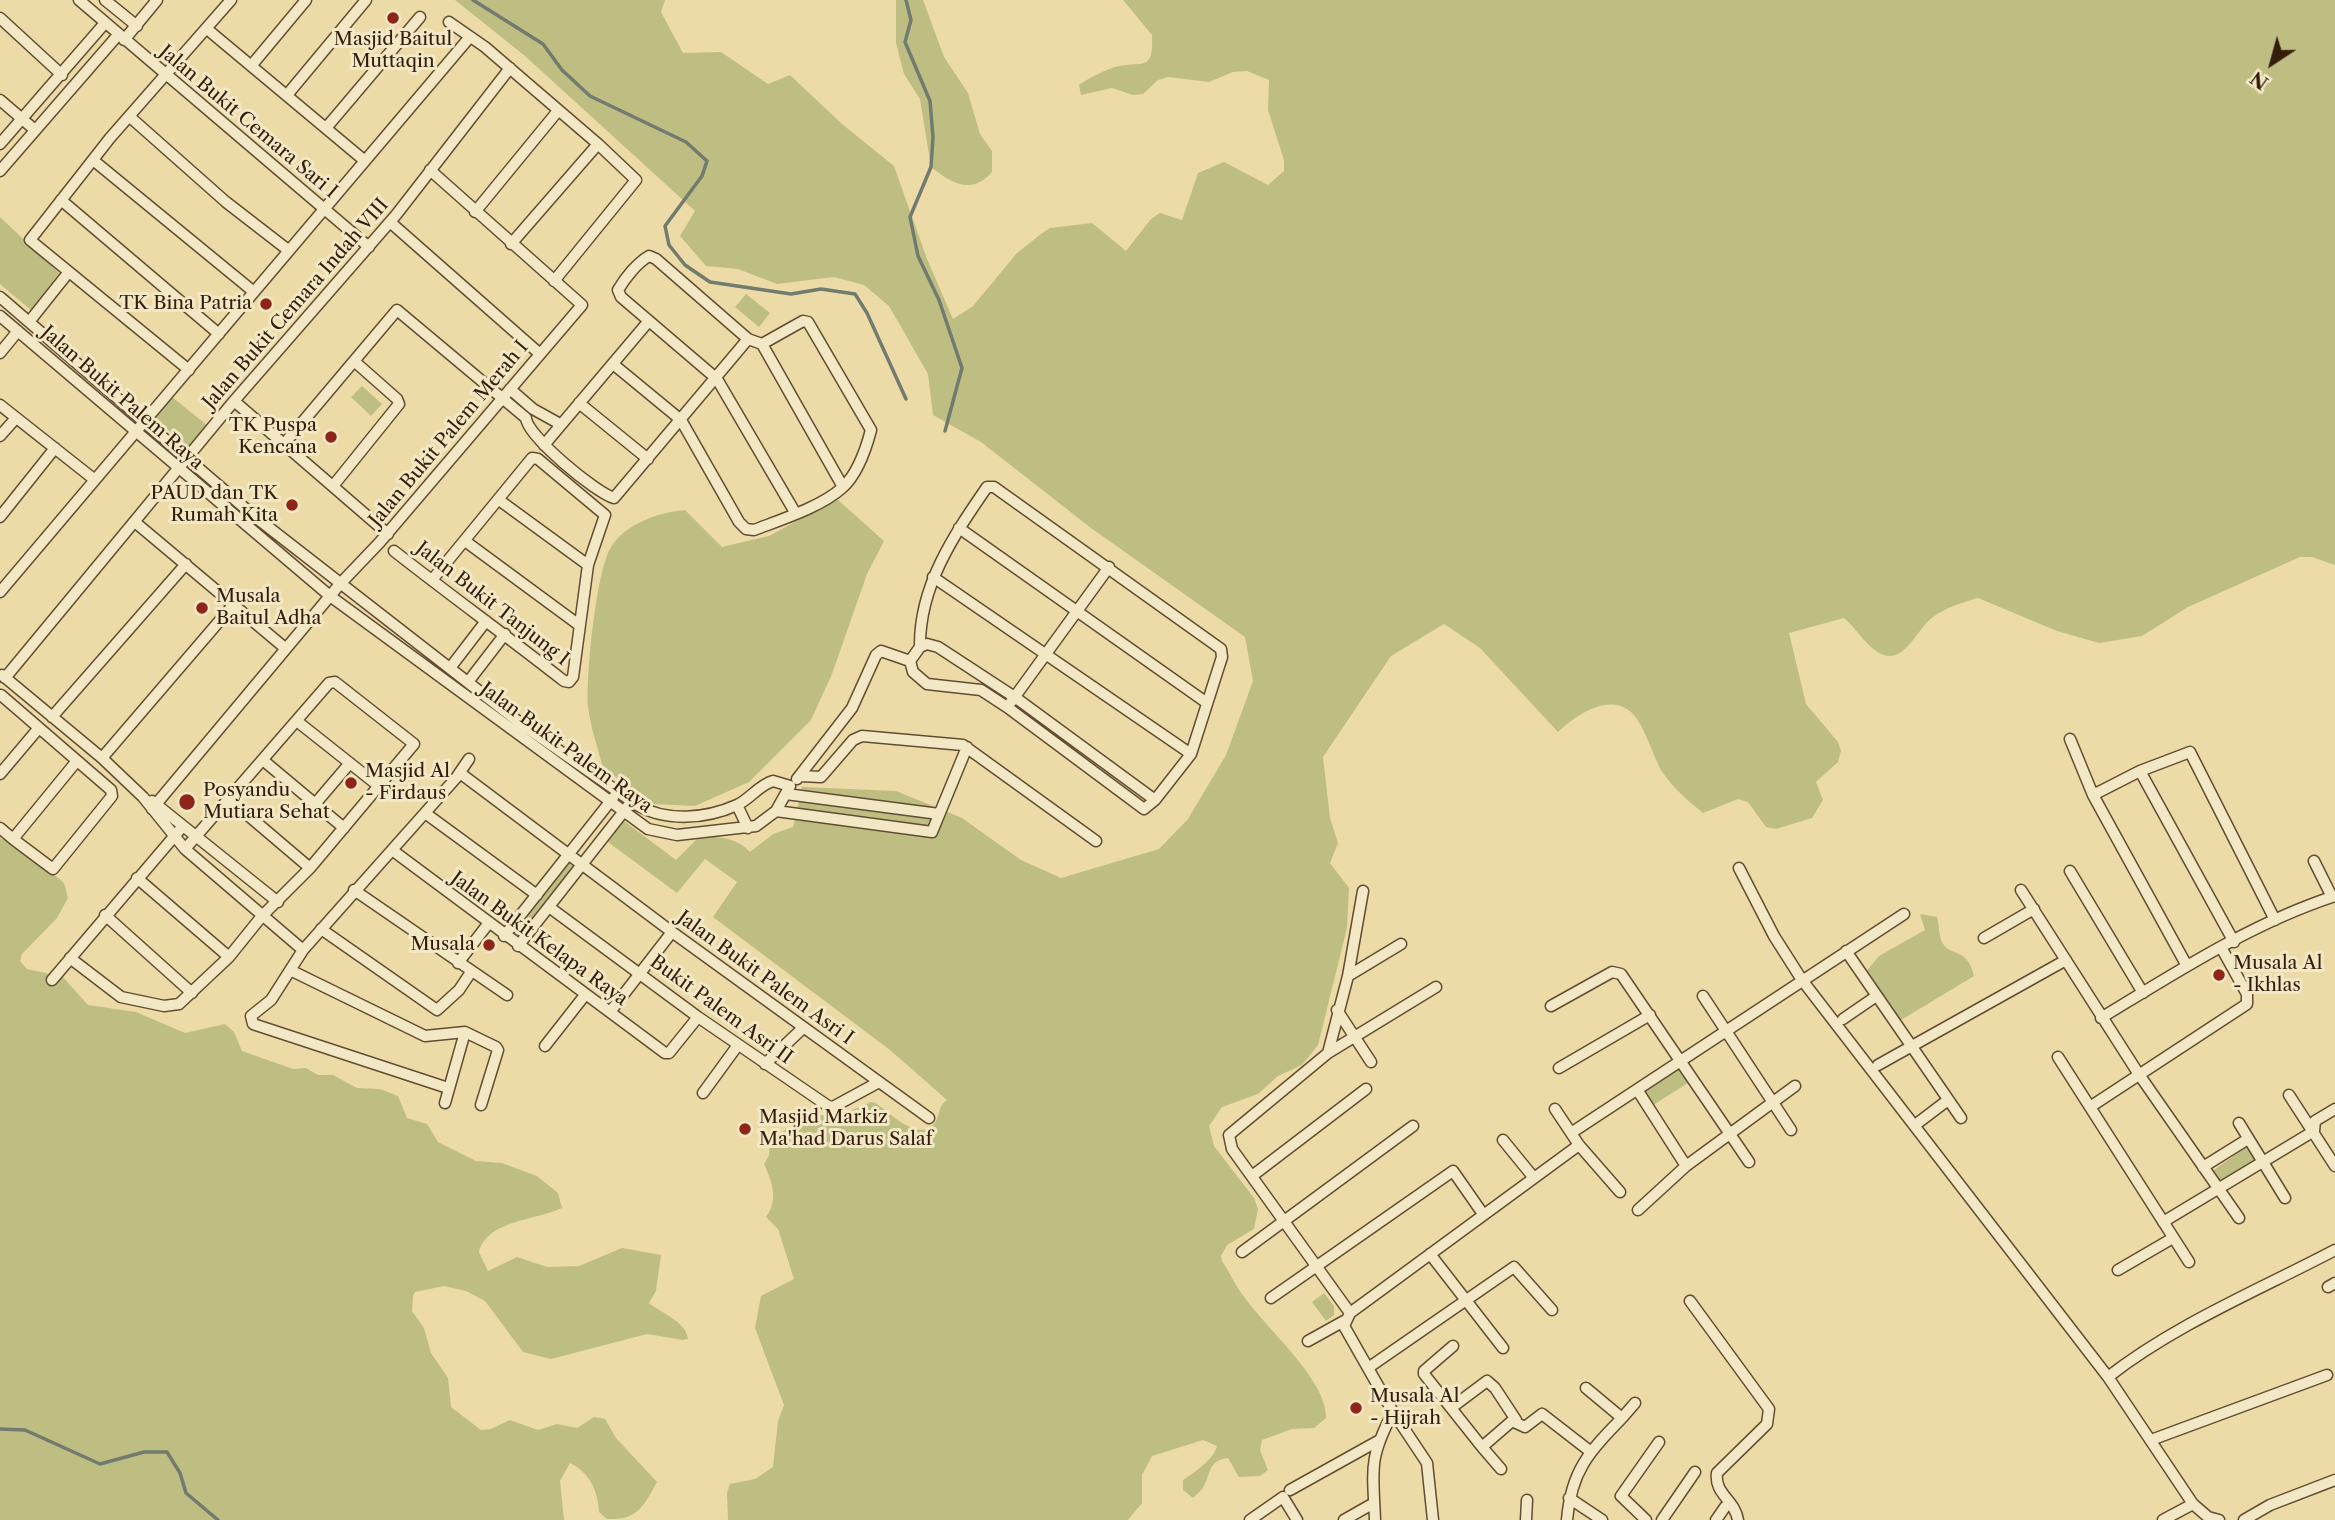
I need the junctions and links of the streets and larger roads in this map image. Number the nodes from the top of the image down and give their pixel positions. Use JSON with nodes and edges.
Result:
{"nodes":[{"id":1,"x":79,"y":0,"type":"edge"},
{"id":2,"x":105,"y":0,"type":"edge"},
{"id":3,"x":158,"y":0,"type":"edge"},
{"id":4,"x":231,"y":0,"type":"edge"},
{"id":5,"x":306,"y":0,"type":"edge"},
{"id":6,"x":366,"y":0,"type":"edge"},
{"id":7,"x":420,"y":17,"type":"dead end"},
{"id":8,"x":0,"y":18,"type":"edge"},
{"id":9,"x":449,"y":22,"type":"dead end"},
{"id":10,"x":105,"y":23,"type":"junction"},
{"id":11,"x":136,"y":26,"type":"junction"},
{"id":12,"x":207,"y":29,"type":"junction"},
{"id":13,"x":121,"y":38,"type":"junction"},
{"id":14,"x":469,"y":38,"type":"junction"},
{"id":15,"x":251,"y":66,"type":"junction"},
{"id":16,"x":510,"y":68,"type":"junction"},
{"id":17,"x":62,"y":75,"type":"junction"},
{"id":18,"x":167,"y":76,"type":"junction"},
{"id":19,"x":287,"y":95,"type":"junction"},
{"id":20,"x":0,"y":100,"type":"edge"},
{"id":21,"x":557,"y":112,"type":"junction"},
{"id":22,"x":130,"y":117,"type":"junction"},
{"id":23,"x":22,"y":119,"type":"junction"},
{"id":24,"x":326,"y":128,"type":"junction"},
{"id":25,"x":35,"y":130,"type":"junction"},
{"id":26,"x":598,"y":144,"type":"junction"},
{"id":27,"x":0,"y":145,"type":"edge"},
{"id":28,"x":93,"y":160,"type":"junction"},
{"id":29,"x":365,"y":160,"type":"junction"},
{"id":30,"x":430,"y":170,"type":"junction"},
{"id":31,"x":0,"y":171,"type":"edge"},
{"id":32,"x":61,"y":200,"type":"junction"},
{"id":33,"x":323,"y":209,"type":"junction"},
{"id":34,"x":475,"y":212,"type":"junction"},
{"id":35,"x":390,"y":222,"type":"junction"},
{"id":36,"x":512,"y":244,"type":"junction"},
{"id":37,"x":369,"y":247,"type":"junction"},
{"id":38,"x":288,"y":250,"type":"junction"},
{"id":39,"x":68,"y":273,"type":"junction"},
{"id":40,"x":554,"y":281,"type":"junction"},
{"id":41,"x":254,"y":292,"type":"junction"},
{"id":42,"x":0,"y":297,"type":"edge"},
{"id":43,"x":0,"y":316,"type":"edge"},
{"id":44,"x":29,"y":322,"type":"junction"},
{"id":45,"x":648,"y":322,"type":"junction"},
{"id":46,"x":18,"y":331,"type":"junction"},
{"id":47,"x":219,"y":334,"type":"junction"},
{"id":48,"x":748,"y":339,"type":"junction"},
{"id":49,"x":762,"y":344,"type":"junction"},
{"id":50,"x":0,"y":353,"type":"edge"},
{"id":51,"x":540,"y":354,"type":"junction"},
{"id":52,"x":354,"y":361,"type":"junction"},
{"id":53,"x":613,"y":364,"type":"junction"},
{"id":54,"x":82,"y":368,"type":"junction"},
{"id":55,"x":189,"y":370,"type":"junction"},
{"id":56,"x":73,"y":378,"type":"junction"},
{"id":57,"x":717,"y":379,"type":"junction"},
{"id":58,"x":510,"y":389,"type":"junction"},
{"id":59,"x":502,"y":399,"type":"junction"},
{"id":60,"x":234,"y":401,"type":"junction"},
{"id":61,"x":579,"y":403,"type":"junction"},
{"id":62,"x":0,"y":405,"type":"edge"},
{"id":63,"x":530,"y":414,"type":"junction"},
{"id":64,"x":16,"y":418,"type":"junction"},
{"id":65,"x":681,"y":420,"type":"junction"},
{"id":66,"x":145,"y":422,"type":"junction"},
{"id":67,"x":560,"y":424,"type":"junction"},
{"id":68,"x":136,"y":433,"type":"junction"},
{"id":69,"x":0,"y":436,"type":"edge"},
{"id":70,"x":284,"y":444,"type":"junction"},
{"id":71,"x":544,"y":445,"type":"junction"},
{"id":72,"x":55,"y":448,"type":"junction"},
{"id":73,"x":188,"y":459,"type":"junction"},
{"id":74,"x":648,"y":459,"type":"junction"},
{"id":75,"x":179,"y":470,"type":"junction"},
{"id":76,"x":95,"y":480,"type":"junction"},
{"id":77,"x":333,"y":486,"type":"junction"},
{"id":78,"x":843,"y":487,"type":"junction"},
{"id":79,"x":499,"y":500,"type":"junction"},
{"id":80,"x":796,"y":514,"type":"junction"},
{"id":81,"x":0,"y":517,"type":"edge"},
{"id":82,"x":136,"y":523,"type":"junction"},
{"id":83,"x":959,"y":528,"type":"junction"},
{"id":84,"x":388,"y":534,"type":"junction"},
{"id":85,"x":465,"y":541,"type":"junction"},
{"id":86,"x":394,"y":551,"type":"dead end"},
{"id":87,"x":186,"y":564,"type":"junction"},
{"id":88,"x":588,"y":565,"type":"junction"},
{"id":89,"x":1109,"y":567,"type":"junction"},
{"id":90,"x":933,"y":578,"type":"junction"},
{"id":91,"x":432,"y":580,"type":"junction"},
{"id":92,"x":340,"y":584,"type":"junction"},
{"id":93,"x":1,"y":590,"type":"edge"},
{"id":94,"x":330,"y":596,"type":"junction"},
{"id":95,"x":234,"y":604,"type":"junction"},
{"id":96,"x":1078,"y":614,"type":"junction"},
{"id":97,"x":486,"y":621,"type":"junction"},
{"id":98,"x":579,"y":625,"type":"junction"},
{"id":99,"x":505,"y":634,"type":"junction"},
{"id":100,"x":467,"y":646,"type":"junction"},
{"id":101,"x":920,"y":647,"type":"junction"},
{"id":102,"x":285,"y":649,"type":"junction"},
{"id":103,"x":1046,"y":657,"type":"junction"},
{"id":104,"x":485,"y":660,"type":"junction"},
{"id":105,"x":911,"y":661,"type":"junction"},
{"id":106,"x":451,"y":675,"type":"junction"},
{"id":107,"x":6,"y":678,"type":"edge"},
{"id":108,"x":986,"y":679,"type":"junction"},
{"id":109,"x":468,"y":682,"type":"junction"},
{"id":110,"x":981,"y":690,"type":"junction"},
{"id":111,"x":1,"y":695,"type":"edge"},
{"id":112,"x":1016,"y":698,"type":"junction"},
{"id":113,"x":1207,"y":702,"type":"junction"},
{"id":114,"x":1007,"y":707,"type":"junction"},
{"id":115,"x":52,"y":718,"type":"junction"},
{"id":116,"x":298,"y":722,"type":"junction"},
{"id":117,"x":38,"y":729,"type":"junction"},
{"id":118,"x":2070,"y":739,"type":"dead end"},
{"id":119,"x":967,"y":747,"type":"junction"},
{"id":120,"x":1191,"y":754,"type":"junction"},
{"id":121,"x":102,"y":758,"type":"junction"},
{"id":122,"x":469,"y":758,"type":"dead end"},
{"id":123,"x":264,"y":761,"type":"junction"},
{"id":124,"x":76,"y":762,"type":"junction"},
{"id":125,"x":350,"y":763,"type":"junction"},
{"id":126,"x":2140,"y":771,"type":"junction"},
{"id":127,"x":460,"y":773,"type":"junction"},
{"id":128,"x":0,"y":774,"type":"edge"},
{"id":129,"x":800,"y":776,"type":"junction"},
{"id":130,"x":380,"y":787,"type":"junction"},
{"id":131,"x":788,"y":790,"type":"junction"},
{"id":132,"x":618,"y":791,"type":"junction"},
{"id":133,"x":2094,"y":795,"type":"junction"},
{"id":134,"x":822,"y":799,"type":"junction"},
{"id":135,"x":230,"y":800,"type":"junction"},
{"id":136,"x":1155,"y":800,"type":"junction"},
{"id":137,"x":631,"y":801,"type":"junction"},
{"id":138,"x":610,"y":802,"type":"junction"},
{"id":139,"x":315,"y":804,"type":"junction"},
{"id":140,"x":737,"y":805,"type":"junction"},
{"id":141,"x":154,"y":806,"type":"junction"},
{"id":142,"x":776,"y":811,"type":"junction"},
{"id":143,"x":623,"y":812,"type":"junction"},
{"id":144,"x":425,"y":813,"type":"junction"},
{"id":145,"x":939,"y":814,"type":"junction"},
{"id":146,"x":668,"y":817,"type":"junction"},
{"id":147,"x":818,"y":817,"type":"junction"},
{"id":148,"x":183,"y":826,"type":"junction"},
{"id":149,"x":0,"y":828,"type":"edge"},
{"id":150,"x":344,"y":828,"type":"junction"},
{"id":151,"x":748,"y":828,"type":"junction"},
{"id":152,"x":677,"y":835,"type":"junction"},
{"id":153,"x":173,"y":836,"type":"junction"},
{"id":154,"x":197,"y":837,"type":"junction"},
{"id":155,"x":13,"y":839,"type":"junction"},
{"id":156,"x":1096,"y":841,"type":"dead end"},
{"id":157,"x":185,"y":849,"type":"junction"},
{"id":158,"x":392,"y":850,"type":"junction"},
{"id":159,"x":568,"y":855,"type":"junction"},
{"id":160,"x":2314,"y":861,"type":"dead end"},
{"id":161,"x":581,"y":865,"type":"junction"},
{"id":162,"x":1739,"y":868,"type":"dead end"},
{"id":163,"x":310,"y":869,"type":"junction"},
{"id":164,"x":2070,"y":871,"type":"dead end"},
{"id":165,"x":137,"y":878,"type":"junction"},
{"id":166,"x":354,"y":890,"type":"junction"},
{"id":167,"x":2021,"y":890,"type":"dead end"},
{"id":168,"x":1363,"y":891,"type":"dead end"},
{"id":169,"x":537,"y":895,"type":"junction"},
{"id":170,"x":2333,"y":897,"type":"edge"},
{"id":171,"x":278,"y":902,"type":"junction"},
{"id":172,"x":549,"y":907,"type":"junction"},
{"id":173,"x":2035,"y":909,"type":"junction"},
{"id":174,"x":1904,"y":914,"type":"dead end"},
{"id":175,"x":105,"y":915,"type":"junction"},
{"id":176,"x":262,"y":916,"type":"junction"},
{"id":177,"x":2275,"y":920,"type":"junction"},
{"id":178,"x":488,"y":924,"type":"junction"},
{"id":179,"x":321,"y":929,"type":"junction"},
{"id":180,"x":672,"y":932,"type":"junction"},
{"id":181,"x":504,"y":936,"type":"junction"},
{"id":182,"x":1984,"y":937,"type":"dead end"},
{"id":183,"x":2234,"y":942,"type":"junction"},
{"id":184,"x":1401,"y":944,"type":"dead end"},
{"id":185,"x":307,"y":946,"type":"junction"},
{"id":186,"x":518,"y":946,"type":"junction"},
{"id":187,"x":2222,"y":949,"type":"junction"},
{"id":188,"x":1846,"y":951,"type":"junction"},
{"id":189,"x":229,"y":957,"type":"junction"},
{"id":190,"x":70,"y":958,"type":"junction"},
{"id":191,"x":2066,"y":960,"type":"junction"},
{"id":192,"x":458,"y":963,"type":"junction"},
{"id":193,"x":2187,"y":967,"type":"junction"},
{"id":194,"x":290,"y":970,"type":"junction"},
{"id":195,"x":471,"y":972,"type":"junction"},
{"id":196,"x":640,"y":974,"type":"junction"},
{"id":197,"x":1348,"y":976,"type":"junction"},
{"id":198,"x":52,"y":980,"type":"dead end"},
{"id":199,"x":1802,"y":980,"type":"junction"},
{"id":200,"x":1436,"y":987,"type":"dead end"},
{"id":201,"x":192,"y":993,"type":"junction"},
{"id":202,"x":2143,"y":993,"type":"junction"},
{"id":203,"x":507,"y":995,"type":"dead end"},
{"id":204,"x":585,"y":995,"type":"junction"},
{"id":205,"x":1703,"y":996,"type":"dead end"},
{"id":206,"x":1875,"y":998,"type":"junction"},
{"id":207,"x":1551,"y":1006,"type":"dead end"},
{"id":208,"x":1337,"y":1010,"type":"junction"},
{"id":209,"x":610,"y":1012,"type":"junction"},
{"id":210,"x":1650,"y":1015,"type":"junction"},
{"id":211,"x":698,"y":1017,"type":"junction"},
{"id":212,"x":2101,"y":1018,"type":"junction"},
{"id":213,"x":1843,"y":1019,"type":"dead end"},
{"id":214,"x":803,"y":1028,"type":"junction"},
{"id":215,"x":465,"y":1032,"type":"junction"},
{"id":216,"x":1728,"y":1032,"type":"junction"},
{"id":217,"x":1353,"y":1037,"type":"junction"},
{"id":218,"x":738,"y":1045,"type":"junction"},
{"id":219,"x":545,"y":1046,"type":"dead end"},
{"id":220,"x":1909,"y":1046,"type":"junction"},
{"id":221,"x":1328,"y":1053,"type":"junction"},
{"id":222,"x":2058,"y":1057,"type":"dead end"},
{"id":223,"x":1371,"y":1062,"type":"dead end"},
{"id":224,"x":1681,"y":1062,"type":"junction"},
{"id":225,"x":765,"y":1064,"type":"junction"},
{"id":226,"x":1878,"y":1065,"type":"dead end"},
{"id":227,"x":1559,"y":1068,"type":"dead end"},
{"id":228,"x":2138,"y":1073,"type":"junction"},
{"id":229,"x":879,"y":1082,"type":"junction"},
{"id":230,"x":1795,"y":1086,"type":"dead end"},
{"id":231,"x":448,"y":1088,"type":"junction"},
{"id":232,"x":1366,"y":1090,"type":"dead end"},
{"id":233,"x":1637,"y":1091,"type":"junction"},
{"id":234,"x":703,"y":1093,"type":"dead end"},
{"id":235,"x":2289,"y":1095,"type":"dead end"},
{"id":236,"x":1948,"y":1100,"type":"junction"},
{"id":237,"x":1773,"y":1101,"type":"junction"},
{"id":238,"x":445,"y":1103,"type":"dead end"},
{"id":239,"x":481,"y":1105,"type":"dead end"},
{"id":240,"x":2090,"y":1107,"type":"junction"},
{"id":241,"x":1555,"y":1109,"type":"dead end"},
{"id":242,"x":2335,"y":1109,"type":"edge"},
{"id":243,"x":929,"y":1118,"type":"dead end"},
{"id":244,"x":1961,"y":1118,"type":"dead end"},
{"id":245,"x":1919,"y":1122,"type":"dead end"},
{"id":246,"x":2239,"y":1123,"type":"dead end"},
{"id":247,"x":1413,"y":1126,"type":"dead end"},
{"id":248,"x":1791,"y":1130,"type":"dead end"},
{"id":249,"x":2314,"y":1131,"type":"junction"},
{"id":250,"x":1571,"y":1133,"type":"junction"},
{"id":251,"x":1730,"y":1134,"type":"junction"},
{"id":252,"x":2248,"y":1139,"type":"junction"},
{"id":253,"x":1503,"y":1140,"type":"dead end"},
{"id":254,"x":1579,"y":1145,"type":"junction"},
{"id":255,"x":1749,"y":1162,"type":"dead end"},
{"id":256,"x":2264,"y":1163,"type":"junction"},
{"id":257,"x":1686,"y":1166,"type":"junction"},
{"id":258,"x":2335,"y":1166,"type":"edge"},
{"id":259,"x":2203,"y":1167,"type":"junction"},
{"id":260,"x":1252,"y":1176,"type":"junction"},
{"id":261,"x":1534,"y":1178,"type":"junction"},
{"id":262,"x":2218,"y":1189,"type":"junction"},
{"id":263,"x":1620,"y":1192,"type":"dead end"},
{"id":264,"x":2286,"y":1198,"type":"dead end"},
{"id":265,"x":1638,"y":1210,"type":"dead end"},
{"id":266,"x":1483,"y":1213,"type":"junction"},
{"id":267,"x":2239,"y":1218,"type":"dead end"},
{"id":268,"x":2163,"y":1222,"type":"junction"},
{"id":269,"x":1283,"y":1223,"type":"junction"},
{"id":270,"x":2173,"y":1238,"type":"junction"},
{"id":271,"x":2335,"y":1250,"type":"edge"},
{"id":272,"x":1242,"y":1252,"type":"dead end"},
{"id":273,"x":1430,"y":1254,"type":"junction"},
{"id":274,"x":2189,"y":1262,"type":"dead end"},
{"id":275,"x":1317,"y":1268,"type":"junction"},
{"id":276,"x":2118,"y":1270,"type":"dead end"},
{"id":277,"x":1271,"y":1298,"type":"dead end"},
{"id":278,"x":1690,"y":1301,"type":"dead end"},
{"id":279,"x":1465,"y":1302,"type":"junction"},
{"id":280,"x":1552,"y":1310,"type":"dead end"},
{"id":281,"x":1347,"y":1317,"type":"junction"},
{"id":282,"x":1308,"y":1341,"type":"dead end"},
{"id":283,"x":1453,"y":1346,"type":"dead end"},
{"id":284,"x":1503,"y":1348,"type":"dead end"},
{"id":285,"x":1368,"y":1368,"type":"junction"},
{"id":286,"x":2327,"y":1375,"type":"dead end"},
{"id":287,"x":2108,"y":1377,"type":"junction"},
{"id":288,"x":1586,"y":1388,"type":"dead end"},
{"id":289,"x":1635,"y":1403,"type":"dead end"},
{"id":290,"x":1451,"y":1408,"type":"junction"},
{"id":291,"x":1393,"y":1412,"type":"junction"},
{"id":292,"x":1516,"y":1420,"type":"junction"},
{"id":293,"x":1620,"y":1420,"type":"junction"},
{"id":294,"x":2151,"y":1440,"type":"junction"},
{"id":295,"x":1378,"y":1441,"type":"junction"},
{"id":296,"x":1659,"y":1442,"type":"dead end"},
{"id":297,"x":1482,"y":1447,"type":"junction"},
{"id":298,"x":1591,"y":1452,"type":"junction"},
{"id":299,"x":1501,"y":1469,"type":"dead end"},
{"id":300,"x":1695,"y":1472,"type":"dead end"},
{"id":301,"x":2335,"y":1480,"type":"edge"},
{"id":302,"x":1290,"y":1490,"type":"dead end"},
{"id":303,"x":1569,"y":1498,"type":"junction"},
{"id":304,"x":1527,"y":1500,"type":"dead end"},
{"id":305,"x":1374,"y":1503,"type":"junction"},
{"id":306,"x":2193,"y":1504,"type":"junction"},
{"id":307,"x":1725,"y":1507,"type":"dead end"},
{"id":308,"x":1250,"y":1520,"type":"edge"},
{"id":309,"x":1297,"y":1520,"type":"edge"},
{"id":310,"x":1345,"y":1520,"type":"edge"},
{"id":311,"x":1374,"y":1520,"type":"edge"},
{"id":312,"x":1433,"y":1520,"type":"edge"},
{"id":313,"x":1526,"y":1520,"type":"edge"},
{"id":314,"x":1567,"y":1520,"type":"edge"},
{"id":315,"x":1602,"y":1520,"type":"edge"},
{"id":316,"x":1646,"y":1520,"type":"edge"},
{"id":317,"x":1662,"y":1520,"type":"edge"},
{"id":318,"x":1716,"y":1520,"type":"edge"},
{"id":319,"x":1738,"y":1520,"type":"edge"},
{"id":320,"x":2163,"y":1520,"type":"edge"},
{"id":321,"x":2219,"y":1520,"type":"edge"},
{"id":322,"x":2244,"y":1520,"type":"edge"}],
"edges":[{"from":1,"to":10,"type":"street","name":"Jalan Bukit Cemara Sari I"},
{"from":2,"to":11,"type":"street"},
{"from":3,"to":11,"type":"street"},
{"from":4,"to":12,"type":"street"},
{"from":5,"to":15,"type":"street"},
{"from":6,"to":19,"type":"street"},
{"from":7,"to":24,"type":"street"},
{"from":8,"to":17,"type":"street"},
{"from":9,"to":14,"type":"street"},
{"from":10,"to":13,"type":"street","name":"Jalan Bukit Cemara Sari I"},
{"from":10,"to":17,"type":"street"},
{"from":11,"to":13,"type":"street"},
{"from":12,"to":15,"type":"street"},
{"from":12,"to":18,"type":"street"},
{"from":13,"to":18,"type":"street","name":"Jalan Bukit Cemara Sari I"},
{"from":13,"to":25,"type":"street"},
{"from":14,"to":16,"type":"street"},
{"from":14,"to":29,"type":"street"},
{"from":15,"to":19,"type":"street"},
{"from":16,"to":21,"type":"street"},
{"from":16,"to":30,"type":"street","name":"Jalan Bukit Cemara Indah VIII"},
{"from":17,"to":23,"type":"street"},
{"from":18,"to":22,"type":"street"},
{"from":18,"to":33,"type":"street","name":"Jalan Bukit Cemara Sari I"},
{"from":19,"to":24,"type":"street"},
{"from":20,"to":23,"type":"street"},
{"from":21,"to":26,"type":"street"},
{"from":21,"to":34,"type":"street"},
{"from":22,"to":28,"type":"street"},
{"from":22,"to":38,"type":"street"},
{"from":23,"to":25,"type":"street"},
{"from":23,"to":27,"type":"street"},
{"from":24,"to":29,"type":"street"},
{"from":25,"to":31,"type":"street"},
{"from":26,"to":36,"type":"street"},
{"from":26,"to":40,"type":"street"},
{"from":28,"to":32,"type":"street"},
{"from":28,"to":41,"type":"street"},
{"from":29,"to":33,"type":"street"},
{"from":30,"to":34,"type":"street"},
{"from":30,"to":35,"type":"street","name":"Jalan Bukit Cemara Indah VIII"},
{"from":32,"to":39,"type":"street"},
{"from":32,"to":47,"type":"street"},
{"from":33,"to":37,"type":"street","name":"Jalan Bukit Cemara Sari I"},
{"from":33,"to":38,"type":"street"},
{"from":34,"to":36,"type":"street"},
{"from":35,"to":37,"type":"street","name":"Jalan Bukit Cemara Indah VIII"},
{"from":35,"to":51,"type":"street"},
{"from":36,"to":40,"type":"street"},
{"from":37,"to":60,"type":"street","name":"Jalan Bukit Cemara Indah VIII"},
{"from":38,"to":41,"type":"street"},
{"from":39,"to":44,"type":"street"},
{"from":39,"to":55,"type":"street"},
{"from":40,"to":51,"type":"street","name":"Jalan Bukit Palem Merah I"},
{"from":41,"to":47,"type":"street"},
{"from":42,"to":44,"type":"street","name":"Jalan Bukit Palem Raya"},
{"from":43,"to":46,"type":"street","name":"Jalan Bukit Palem Raya"},
{"from":44,"to":54,"type":"street","name":"Jalan Bukit Palem Raya"},
{"from":45,"to":48,"type":"street"},
{"from":45,"to":53,"type":"street"},
{"from":45,"to":57,"type":"street"},
{"from":46,"to":50,"type":"street"},
{"from":46,"to":56,"type":"street","name":"Jalan Bukit Palem Raya"},
{"from":47,"to":55,"type":"street"},
{"from":48,"to":49,"type":"street"},
{"from":48,"to":57,"type":"street"},
{"from":49,"to":78,"type":"street"},
{"from":49,"to":78,"type":"street"},
{"from":51,"to":58,"type":"street","name":"Jalan Bukit Palem Merah I"},
{"from":52,"to":59,"type":"street"},
{"from":52,"to":70,"type":"street"},
{"from":52,"to":77,"type":"street"},
{"from":53,"to":61,"type":"street"},
{"from":53,"to":65,"type":"street"},
{"from":54,"to":56,"type":"street"},
{"from":54,"to":66,"type":"street","name":"Jalan Bukit Palem Raya"},
{"from":55,"to":66,"type":"street"},
{"from":56,"to":68,"type":"street","name":"Jalan Bukit Palem Raya"},
{"from":57,"to":65,"type":"street"},
{"from":57,"to":80,"type":"street"},
{"from":58,"to":59,"type":"street","name":"Jalan Bukit Palem Merah I"},
{"from":58,"to":63,"type":"street"},
{"from":59,"to":63,"type":"street"},
{"from":59,"to":84,"type":"street","name":"Jalan Bukit Palem Merah I"},
{"from":60,"to":70,"type":"street"},
{"from":60,"to":73,"type":"street","name":"Jalan Bukit Cemara Indah VIII"},
{"from":61,"to":67,"type":"street"},
{"from":61,"to":74,"type":"street"},
{"from":62,"to":64,"type":"street"},
{"from":63,"to":67,"type":"street"},
{"from":63,"to":71,"type":"street"},
{"from":64,"to":69,"type":"street"},
{"from":64,"to":72,"type":"street"},
{"from":65,"to":74,"type":"street"},
{"from":65,"to":80,"type":"street"},
{"from":66,"to":68,"type":"street"},
{"from":66,"to":73,"type":"street","name":"Jalan Bukit Palem Raya"},
{"from":67,"to":71,"type":"street"},
{"from":68,"to":75,"type":"street","name":"Jalan Bukit Palem Raya"},
{"from":68,"to":76,"type":"street"},
{"from":70,"to":77,"type":"street"},
{"from":71,"to":74,"type":"street"},
{"from":72,"to":76,"type":"street"},
{"from":72,"to":81,"type":"street"},
{"from":73,"to":75,"type":"street","name":"Jalan Bukit Cemara Indah VIII"},
{"from":73,"to":92,"type":"street","name":"Jalan Bukit Palem Raya"},
{"from":75,"to":82,"type":"street","name":"Jalan Bukit Cemara Indah VIII"},
{"from":75,"to":94,"type":"street","name":"Jalan Bukit Palem Raya"},
{"from":76,"to":93,"type":"street"},
{"from":77,"to":84,"type":"street"},
{"from":78,"to":80,"type":"street"},
{"from":79,"to":85,"type":"street"},
{"from":79,"to":88,"type":"street"},
{"from":79,"to":88,"type":"street"},
{"from":82,"to":87,"type":"street"},
{"from":82,"to":107,"type":"street","name":"Jalan Bukit Cemara Indah VIII"},
{"from":83,"to":89,"type":"street"},
{"from":83,"to":90,"type":"street"},
{"from":83,"to":96,"type":"street"},
{"from":84,"to":92,"type":"street","name":"Jalan Bukit Palem Merah I"},
{"from":85,"to":91,"type":"street"},
{"from":85,"to":98,"type":"street"},
{"from":86,"to":91,"type":"street","name":"Jalan Bukit Tanjung I"},
{"from":87,"to":95,"type":"street"},
{"from":87,"to":115,"type":"street"},
{"from":88,"to":98,"type":"street"},
{"from":89,"to":96,"type":"street"},
{"from":89,"to":113,"type":"street"},
{"from":90,"to":101,"type":"street"},
{"from":90,"to":103,"type":"street"},
{"from":91,"to":97,"type":"street","name":"Jalan Bukit Tanjung I"},
{"from":92,"to":94,"type":"street","name":"Jalan Bukit Palem Merah I"},
{"from":92,"to":106,"type":"street","name":"Jalan Bukit Palem Raya"},
{"from":94,"to":102,"type":"street","name":"Jalan Bukit Palem Merah I"},
{"from":94,"to":106,"type":"street","name":"Jalan Bukit Palem Raya"},
{"from":95,"to":102,"type":"street"},
{"from":95,"to":121,"type":"street"},
{"from":96,"to":103,"type":"street"},
{"from":96,"to":113,"type":"street"},
{"from":97,"to":99,"type":"street","name":"Jalan Bukit Tanjung I"},
{"from":97,"to":100,"type":"street"},
{"from":98,"to":99,"type":"street","name":"Jalan Bukit Tanjung I"},
{"from":99,"to":104,"type":"street"},
{"from":100,"to":104,"type":"street"},
{"from":100,"to":106,"type":"street"},
{"from":101,"to":105,"type":"street"},
{"from":101,"to":108,"type":"street"},
{"from":102,"to":141,"type":"street","name":"Jalan Bukit Palem Merah I"},
{"from":103,"to":112,"type":"street"},
{"from":103,"to":120,"type":"street"},
{"from":104,"to":109,"type":"street"},
{"from":105,"to":110,"type":"street"},
{"from":105,"to":129,"type":"street"},
{"from":106,"to":109,"type":"street","name":"Jalan Bukit Palem Raya"},
{"from":106,"to":138,"type":"street","name":"Jalan Bukit Palem Raya"},
{"from":107,"to":111,"type":"street","name":"Jalan Bukit Cemara Indah VIII"},
{"from":107,"to":115,"type":"street"},
{"from":108,"to":110,"type":"street"},
{"from":108,"to":112,"type":"street"},
{"from":109,"to":132,"type":"street","name":"Jalan Bukit Palem Raya"},
{"from":110,"to":114,"type":"street"},
{"from":111,"to":117,"type":"street"},
{"from":112,"to":114,"type":"street"},
{"from":112,"to":136,"type":"street"},
{"from":113,"to":120,"type":"street"},
{"from":114,"to":136,"type":"street"},
{"from":115,"to":121,"type":"street"},
{"from":116,"to":123,"type":"street"},
{"from":116,"to":125,"type":"street"},
{"from":116,"to":130,"type":"street"},
{"from":117,"to":124,"type":"street"},
{"from":117,"to":128,"type":"street"},
{"from":118,"to":133,"type":"street"},
{"from":119,"to":129,"type":"street"},
{"from":119,"to":145,"type":"street"},
{"from":119,"to":156,"type":"street"},
{"from":120,"to":136,"type":"street"},
{"from":121,"to":141,"type":"street"},
{"from":122,"to":127,"type":"street"},
{"from":123,"to":135,"type":"street"},
{"from":123,"to":139,"type":"street"},
{"from":124,"to":155,"type":"street"},
{"from":124,"to":155,"type":"street"},
{"from":125,"to":130,"type":"street"},
{"from":125,"to":139,"type":"street"},
{"from":126,"to":133,"type":"street"},
{"from":126,"to":177,"type":"street"},
{"from":126,"to":183,"type":"street"},
{"from":127,"to":144,"type":"street"},
{"from":127,"to":159,"type":"street","name":"Jalan Bukit Palem Asri I"},
{"from":129,"to":131,"type":"street"},
{"from":130,"to":150,"type":"street"},
{"from":131,"to":134,"type":"street"},
{"from":131,"to":140,"type":"street","name":"Jalan Bukit Palem Raya"},
{"from":131,"to":142,"type":"street","name":"Jalan Bukit Palem Raya"},
{"from":132,"to":137,"type":"street","name":"Jalan Bukit Palem Raya"},
{"from":132,"to":138,"type":"street"},
{"from":133,"to":193,"type":"street"},
{"from":134,"to":145,"type":"street"},
{"from":134,"to":147,"type":"street"},
{"from":135,"to":154,"type":"street"},
{"from":135,"to":163,"type":"street"},
{"from":137,"to":143,"type":"street"},
{"from":137,"to":146,"type":"street","name":"Jalan Bukit Palem Raya"},
{"from":138,"to":143,"type":"street","name":"Jalan Bukit Palem Raya"},
{"from":138,"to":159,"type":"street"},
{"from":139,"to":150,"type":"street"},
{"from":140,"to":146,"type":"street","name":"Jalan Bukit Palem Raya"},
{"from":140,"to":151,"type":"street"},
{"from":141,"to":148,"type":"street"},
{"from":141,"to":153,"type":"street"},
{"from":142,"to":147,"type":"street"},
{"from":142,"to":151,"type":"street","name":"Jalan Bukit Palem Raya"},
{"from":143,"to":152,"type":"street","name":"Jalan Bukit Palem Raya"},
{"from":143,"to":161,"type":"street"},
{"from":144,"to":158,"type":"street"},
{"from":144,"to":169,"type":"street"},
{"from":145,"to":147,"type":"street"},
{"from":146,"to":152,"type":"street"},
{"from":148,"to":153,"type":"street"},
{"from":148,"to":154,"type":"street"},
{"from":149,"to":155,"type":"street"},
{"from":150,"to":163,"type":"street"},
{"from":151,"to":152,"type":"street","name":"Jalan Bukit Palem Raya"},
{"from":153,"to":157,"type":"street"},
{"from":153,"to":165,"type":"street"},
{"from":154,"to":157,"type":"street"},
{"from":154,"to":171,"type":"street"},
{"from":157,"to":176,"type":"street"},
{"from":158,"to":166,"type":"street"},
{"from":158,"to":178,"type":"street","name":"Jalan Bukit Kelapa Raya"},
{"from":159,"to":161,"type":"street","name":"Jalan Bukit Palem Asri I"},
{"from":159,"to":169,"type":"street"},
{"from":160,"to":170,"type":"street"},
{"from":161,"to":172,"type":"street"},
{"from":161,"to":180,"type":"street","name":"Jalan Bukit Palem Asri I"},
{"from":162,"to":199,"type":"street"},
{"from":163,"to":171,"type":"street"},
{"from":164,"to":202,"type":"street"},
{"from":165,"to":175,"type":"street"},
{"from":165,"to":189,"type":"street"},
{"from":166,"to":179,"type":"street"},
{"from":166,"to":192,"type":"street"},
{"from":167,"to":173,"type":"street"},
{"from":168,"to":197,"type":"street"},
{"from":169,"to":181,"type":"street"},
{"from":170,"to":177,"type":"street"},
{"from":171,"to":176,"type":"street"},
{"from":172,"to":186,"type":"street"},
{"from":172,"to":196,"type":"street","name":"Bukit Palem Asri II"},
{"from":173,"to":182,"type":"street"},
{"from":173,"to":191,"type":"street"},
{"from":174,"to":188,"type":"street"},
{"from":175,"to":190,"type":"street"},
{"from":175,"to":201,"type":"street"},
{"from":176,"to":185,"type":"street"},
{"from":176,"to":189,"type":"street"},
{"from":177,"to":183,"type":"street"},
{"from":178,"to":181,"type":"street","name":"Jalan Bukit Kelapa Raya"},
{"from":178,"to":192,"type":"street"},
{"from":179,"to":185,"type":"street"},
{"from":179,"to":195,"type":"street"},
{"from":180,"to":196,"type":"street"},
{"from":180,"to":214,"type":"street","name":"Jalan Bukit Palem Asri I"},
{"from":181,"to":186,"type":"street","name":"Jalan Bukit Kelapa Raya"},
{"from":183,"to":187,"type":"street"},
{"from":184,"to":197,"type":"street"},
{"from":185,"to":194,"type":"street"},
{"from":186,"to":204,"type":"street","name":"Jalan Bukit Kelapa Raya"},
{"from":187,"to":193,"type":"street"},
{"from":187,"to":228,"type":"street"},
{"from":188,"to":199,"type":"street"},
{"from":188,"to":206,"type":"street"},
{"from":189,"to":201,"type":"street"},
{"from":190,"to":198,"type":"street"},
{"from":190,"to":201,"type":"street"},
{"from":191,"to":212,"type":"street"},
{"from":191,"to":220,"type":"street"},
{"from":192,"to":195,"type":"street"},
{"from":193,"to":202,"type":"street"},
{"from":194,"to":215,"type":"street"},
{"from":194,"to":231,"type":"street"},
{"from":195,"to":203,"type":"street"},
{"from":196,"to":209,"type":"street"},
{"from":196,"to":211,"type":"street","name":"Bukit Palem Asri II"},
{"from":197,"to":208,"type":"street"},
{"from":199,"to":216,"type":"street"},
{"from":199,"to":287,"type":"street"},
{"from":200,"to":217,"type":"street"},
{"from":202,"to":212,"type":"street"},
{"from":204,"to":209,"type":"street","name":"Jalan Bukit Kelapa Raya"},
{"from":204,"to":219,"type":"street"},
{"from":205,"to":216,"type":"street"},
{"from":206,"to":213,"type":"street"},
{"from":206,"to":220,"type":"street"},
{"from":207,"to":210,"type":"street"},
{"from":208,"to":217,"type":"street"},
{"from":208,"to":221,"type":"street"},
{"from":209,"to":211,"type":"street","name":"Jalan Bukit Kelapa Raya"},
{"from":210,"to":224,"type":"street"},
{"from":210,"to":227,"type":"street"},
{"from":211,"to":218,"type":"street","name":"Bukit Palem Asri II"},
{"from":212,"to":228,"type":"street"},
{"from":214,"to":225,"type":"street"},
{"from":214,"to":229,"type":"street","name":"Jalan Bukit Palem Asri I"},
{"from":215,"to":231,"type":"street"},
{"from":215,"to":239,"type":"street"},
{"from":216,"to":224,"type":"street"},
{"from":216,"to":237,"type":"street"},
{"from":217,"to":221,"type":"street"},
{"from":217,"to":223,"type":"street"},
{"from":218,"to":225,"type":"street","name":"Bukit Palem Asri II"},
{"from":218,"to":234,"type":"street"},
{"from":220,"to":226,"type":"street"},
{"from":220,"to":236,"type":"street"},
{"from":221,"to":260,"type":"street"},
{"from":222,"to":240,"type":"street"},
{"from":224,"to":233,"type":"street"},
{"from":224,"to":251,"type":"street"},
{"from":225,"to":229,"type":"street","name":"Bukit Palem Asri II"},
{"from":228,"to":240,"type":"street"},
{"from":228,"to":259,"type":"street"},
{"from":229,"to":243,"type":"street","name":"Jalan Bukit Palem Asri I"},
{"from":230,"to":237,"type":"street"},
{"from":231,"to":238,"type":"street"},
{"from":232,"to":260,"type":"street"},
{"from":233,"to":250,"type":"street"},
{"from":233,"to":257,"type":"street"},
{"from":235,"to":249,"type":"street"},
{"from":236,"to":244,"type":"street"},
{"from":236,"to":245,"type":"street"},
{"from":237,"to":248,"type":"street"},
{"from":237,"to":251,"type":"street"},
{"from":240,"to":268,"type":"street"},
{"from":241,"to":250,"type":"street"},
{"from":242,"to":249,"type":"street"},
{"from":246,"to":252,"type":"street"},
{"from":247,"to":269,"type":"street"},
{"from":249,"to":256,"type":"street"},
{"from":249,"to":258,"type":"street"},
{"from":250,"to":254,"type":"street"},
{"from":251,"to":255,"type":"street"},
{"from":251,"to":257,"type":"street"},
{"from":252,"to":256,"type":"street"},
{"from":252,"to":259,"type":"street"},
{"from":253,"to":261,"type":"street"},
{"from":254,"to":261,"type":"street"},
{"from":254,"to":263,"type":"street"},
{"from":256,"to":262,"type":"street"},
{"from":256,"to":264,"type":"street"},
{"from":257,"to":265,"type":"street"},
{"from":259,"to":262,"type":"street"},
{"from":260,"to":269,"type":"street"},
{"from":261,"to":266,"type":"street"},
{"from":262,"to":267,"type":"street"},
{"from":262,"to":268,"type":"street"},
{"from":266,"to":273,"type":"street"},
{"from":266,"to":275,"type":"street"},
{"from":268,"to":270,"type":"street"},
{"from":269,"to":272,"type":"street"},
{"from":269,"to":275,"type":"street"},
{"from":270,"to":274,"type":"street"},
{"from":270,"to":276,"type":"street"},
{"from":271,"to":287,"type":"street"},
{"from":273,"to":279,"type":"street"},
{"from":273,"to":281,"type":"street"},
{"from":275,"to":277,"type":"street"},
{"from":275,"to":281,"type":"street"},
{"from":278,"to":319,"type":"street"},
{"from":279,"to":280,"type":"street"},
{"from":279,"to":284,"type":"street"},
{"from":279,"to":285,"type":"street"},
{"from":281,"to":282,"type":"street"},
{"from":281,"to":285,"type":"street"},
{"from":283,"to":290,"type":"street"},
{"from":285,"to":291,"type":"street"},
{"from":286,"to":294,"type":"street"},
{"from":287,"to":294,"type":"street"},
{"from":288,"to":293,"type":"street"},
{"from":289,"to":293,"type":"street"},
{"from":290,"to":292,"type":"street"},
{"from":290,"to":297,"type":"street"},
{"from":291,"to":295,"type":"street"},
{"from":291,"to":312,"type":"street"},
{"from":292,"to":297,"type":"street"},
{"from":292,"to":298,"type":"street"},
{"from":293,"to":298,"type":"street"},
{"from":294,"to":306,"type":"street"},
{"from":295,"to":302,"type":"street"},
{"from":295,"to":305,"type":"street"},
{"from":296,"to":316,"type":"street"},
{"from":297,"to":299,"type":"street"},
{"from":298,"to":303,"type":"street"},
{"from":300,"to":317,"type":"street"},
{"from":301,"to":322,"type":"street"},
{"from":303,"to":314,"type":"street"},
{"from":303,"to":315,"type":"street"},
{"from":304,"to":313,"type":"street"},
{"from":305,"to":310,"type":"street"},
{"from":305,"to":311,"type":"street"},
{"from":306,"to":320,"type":"street"},
{"from":306,"to":321,"type":"street"},
{"from":307,"to":318,"type":"street"},
{"from":308,"to":309,"type":"street"}]}
